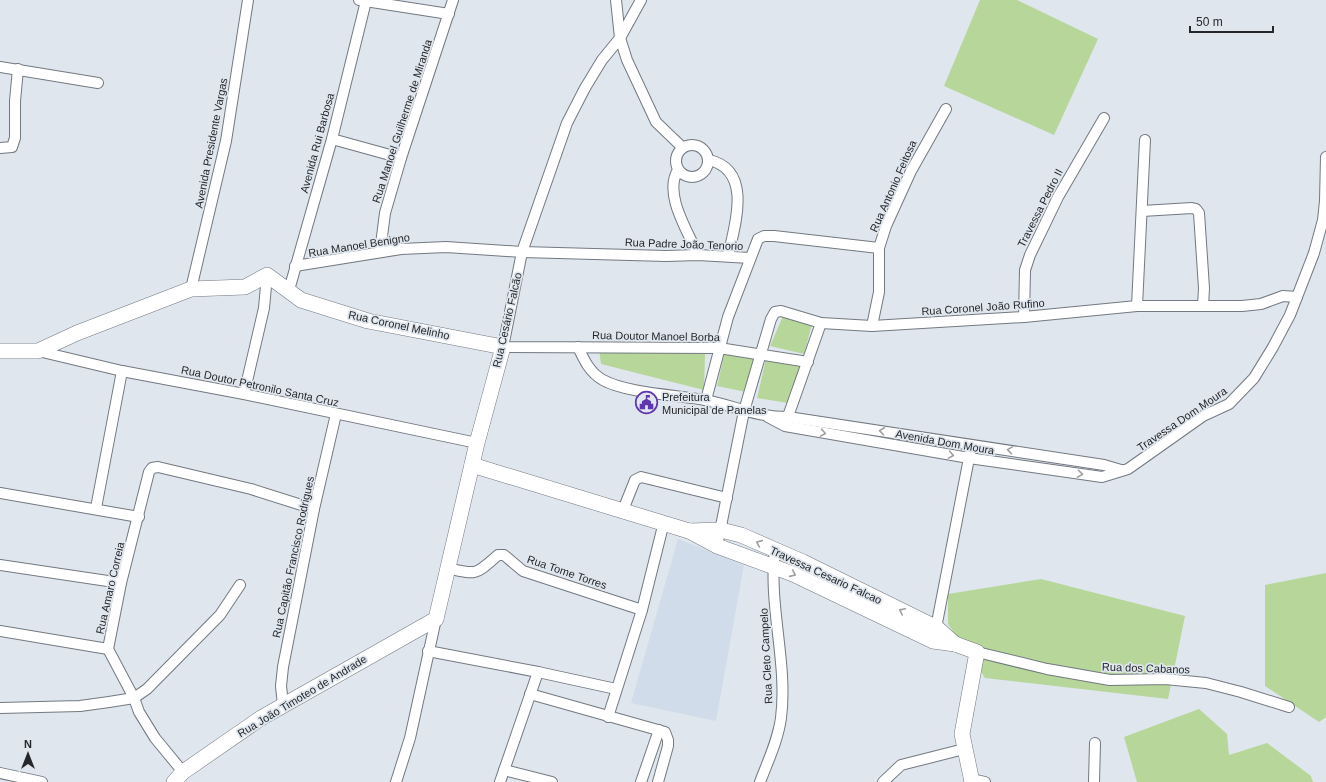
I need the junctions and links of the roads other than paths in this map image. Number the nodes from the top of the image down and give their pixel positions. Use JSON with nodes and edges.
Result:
{"nodes":[{"id":1,"x":248,"y":0,"type":"edge"},
{"id":2,"x":453,"y":0,"type":"edge"},
{"id":3,"x":616,"y":0,"type":"edge"},
{"id":4,"x":641,"y":0,"type":"edge"},
{"id":5,"x":363,"y":1,"type":"edge"},
{"id":6,"x":449,"y":14,"type":"junction"},
{"id":7,"x":620,"y":38,"type":"junction"},
{"id":8,"x":0,"y":67,"type":"edge"},
{"id":9,"x":18,"y":69,"type":"junction"},
{"id":10,"x":98,"y":83,"type":"dead end"},
{"id":11,"x":946,"y":109,"type":"dead end"},
{"id":12,"x":1104,"y":118,"type":"dead end"},
{"id":13,"x":332,"y":139,"type":"junction"},
{"id":14,"x":1145,"y":140,"type":"dead end"},
{"id":15,"x":682,"y":147,"type":"junction"},
{"id":16,"x":0,"y":148,"type":"edge"},
{"id":17,"x":1326,"y":157,"type":"edge"},
{"id":18,"x":401,"y":158,"type":"junction"},
{"id":19,"x":709,"y":160,"type":"junction"},
{"id":20,"x":678,"y":170,"type":"junction"},
{"id":21,"x":1142,"y":211,"type":"junction"},
{"id":22,"x":879,"y":248,"type":"junction"},
{"id":23,"x":380,"y":252,"type":"junction"},
{"id":24,"x":522,"y":252,"type":"junction"},
{"id":25,"x":698,"y":255,"type":"junction"},
{"id":26,"x":728,"y":256,"type":"junction"},
{"id":27,"x":750,"y":258,"type":"junction"},
{"id":28,"x":295,"y":266,"type":"junction"},
{"id":29,"x":267,"y":275,"type":"junction"},
{"id":30,"x":191,"y":289,"type":"junction"},
{"id":31,"x":289,"y":290,"type":"junction"},
{"id":32,"x":1297,"y":297,"type":"junction"},
{"id":33,"x":1137,"y":306,"type":"junction"},
{"id":34,"x":1203,"y":306,"type":"junction"},
{"id":35,"x":1024,"y":316,"type":"junction"},
{"id":36,"x":821,"y":323,"type":"junction"},
{"id":37,"x":872,"y":326,"type":"junction"},
{"id":38,"x":503,"y":347,"type":"junction"},
{"id":39,"x":578,"y":347,"type":"junction"},
{"id":40,"x":718,"y":348,"type":"junction"},
{"id":41,"x":0,"y":351,"type":"edge"},
{"id":42,"x":38,"y":351,"type":"junction"},
{"id":43,"x":760,"y":356,"type":"junction"},
{"id":44,"x":808,"y":362,"type":"junction"},
{"id":45,"x":122,"y":371,"type":"junction"},
{"id":46,"x":244,"y":394,"type":"junction"},
{"id":47,"x":706,"y":400,"type":"junction"},
{"id":48,"x":744,"y":412,"type":"junction"},
{"id":49,"x":336,"y":414,"type":"junction"},
{"id":50,"x":786,"y":421,"type":"junction"},
{"id":51,"x":904,"y":434,"type":"junction"},
{"id":52,"x":477,"y":443,"type":"junction"},
{"id":53,"x":971,"y":444,"type":"junction"},
{"id":54,"x":902,"y":446,"type":"junction"},
{"id":55,"x":1038,"y":455,"type":"junction"},
{"id":56,"x":968,"y":458,"type":"junction"},
{"id":57,"x":472,"y":465,"type":"junction"},
{"id":58,"x":1036,"y":468,"type":"junction"},
{"id":59,"x":1121,"y":470,"type":"junction"},
{"id":60,"x":1102,"y":477,"type":"joint"},
{"id":61,"x":0,"y":493,"type":"edge"},
{"id":62,"x":727,"y":498,"type":"junction"},
{"id":63,"x":96,"y":508,"type":"junction"},
{"id":64,"x":314,"y":509,"type":"junction"},
{"id":65,"x":623,"y":510,"type":"junction"},
{"id":66,"x":139,"y":517,"type":"junction"},
{"id":67,"x":664,"y":522,"type":"junction"},
{"id":68,"x":721,"y":530,"type":"junction"},
{"id":69,"x":689,"y":531,"type":"junction"},
{"id":70,"x":717,"y":546,"type":"junction"},
{"id":71,"x":775,"y":550,"type":"junction"},
{"id":72,"x":0,"y":565,"type":"edge"},
{"id":73,"x":773,"y":565,"type":"junction"},
{"id":74,"x":447,"y":568,"type":"junction"},
{"id":75,"x":121,"y":583,"type":"junction"},
{"id":76,"x":240,"y":585,"type":"dead end"},
{"id":77,"x":642,"y":610,"type":"junction"},
{"id":78,"x":436,"y":619,"type":"junction"},
{"id":79,"x":0,"y":631,"type":"edge"},
{"id":80,"x":935,"y":635,"type":"junction"},
{"id":81,"x":108,"y":650,"type":"junction"},
{"id":82,"x":428,"y":651,"type":"junction"},
{"id":83,"x":978,"y":652,"type":"junction"},
{"id":84,"x":538,"y":672,"type":"junction"},
{"id":85,"x":616,"y":689,"type":"junction"},
{"id":86,"x":530,"y":694,"type":"junction"},
{"id":87,"x":134,"y":698,"type":"junction"},
{"id":88,"x":283,"y":705,"type":"junction"},
{"id":89,"x":1289,"y":707,"type":"dead end"},
{"id":90,"x":0,"y":708,"type":"edge"},
{"id":91,"x":608,"y":717,"type":"junction"},
{"id":92,"x":659,"y":730,"type":"junction"},
{"id":93,"x":1095,"y":743,"type":"dead end"},
{"id":94,"x":964,"y":749,"type":"junction"},
{"id":95,"x":504,"y":770,"type":"junction"},
{"id":96,"x":0,"y":773,"type":"edge"},
{"id":97,"x":178,"y":777,"type":"edge"},
{"id":98,"x":976,"y":781,"type":"edge"},
{"id":99,"x":42,"y":782,"type":"edge"},
{"id":100,"x":396,"y":782,"type":"edge"},
{"id":101,"x":500,"y":782,"type":"edge"},
{"id":102,"x":552,"y":782,"type":"edge"},
{"id":103,"x":641,"y":782,"type":"edge"},
{"id":104,"x":658,"y":782,"type":"edge"},
{"id":105,"x":760,"y":782,"type":"edge"},
{"id":106,"x":883,"y":782,"type":"edge"},
{"id":107,"x":1094,"y":782,"type":"edge"}],
"edges":[{"from":1,"to":30,"type":"street","name":"Avenida Presidente Vargas"},
{"from":2,"to":6,"type":"street","name":"Rua Manoel Guilherme de Miranda"},
{"from":3,"to":7,"type":"street"},
{"from":4,"to":7,"type":"street","name":"Rua Cesário Falcão"},
{"from":5,"to":6,"type":"street"},
{"from":5,"to":13,"type":"street","name":"Avenida Rui Barbosa"},
{"from":6,"to":18,"type":"street","name":"Rua Manoel Guilherme de Miranda"},
{"from":7,"to":15,"type":"street"},
{"from":7,"to":24,"type":"street","name":"Rua Cesário Falcão"},
{"from":8,"to":9,"type":"street"},
{"from":9,"to":10,"type":"street"},
{"from":9,"to":16,"type":"street"},
{"from":11,"to":22,"type":"street","name":"Rua Antonio Feitosa"},
{"from":12,"to":35,"type":"street","name":"Travessa Pedro II"},
{"from":13,"to":18,"type":"street"},
{"from":13,"to":28,"type":"street","name":"Avenida Rui Barbosa"},
{"from":14,"to":21,"type":"street"},
{"from":15,"to":19,"type":"street"},
{"from":15,"to":20,"type":"street"},
{"from":17,"to":32,"type":"street","name":"Travessa Dom Moura"},
{"from":18,"to":23,"type":"street","name":"Rua Manoel Guilherme de Miranda"},
{"from":19,"to":20,"type":"street"},
{"from":19,"to":26,"type":"street"},
{"from":20,"to":25,"type":"street"},
{"from":21,"to":33,"type":"street"},
{"from":21,"to":34,"type":"street"},
{"from":22,"to":27,"type":"street","name":"Rua Padre João Tenorio"},
{"from":22,"to":37,"type":"street","name":"Rua Antonio Feitosa"},
{"from":23,"to":24,"type":"street","name":"Rua Manoel Benigno"},
{"from":23,"to":28,"type":"street","name":"Rua Manoel Benigno"},
{"from":24,"to":25,"type":"street","name":"Rua Padre João Tenorio"},
{"from":24,"to":38,"type":"street","name":"Rua Cesário Falcão"},
{"from":25,"to":26,"type":"street","name":"Rua Padre João Tenorio"},
{"from":26,"to":27,"type":"street","name":"Rua Padre João Tenorio"},
{"from":27,"to":40,"type":"street"},
{"from":28,"to":31,"type":"street","name":"Avenida Rui Barbosa"},
{"from":29,"to":30,"type":"main road"},
{"from":29,"to":31,"type":"main road","name":"Rua Coronel Melinho"},
{"from":29,"to":46,"type":"street"},
{"from":30,"to":42,"type":"main road"},
{"from":31,"to":38,"type":"main road","name":"Rua Coronel Melinho"},
{"from":32,"to":34,"type":"street","name":"Rua Coronel João Rufino"},
{"from":32,"to":59,"type":"street","name":"Travessa Dom Moura"},
{"from":33,"to":34,"type":"street","name":"Rua Coronel João Rufino"},
{"from":33,"to":35,"type":"street","name":"Rua Coronel João Rufino"},
{"from":35,"to":37,"type":"street","name":"Rua Coronel João Rufino"},
{"from":36,"to":37,"type":"street","name":"Rua Coronel João Rufino"},
{"from":36,"to":43,"type":"street","name":"Rua Coronel João Rufino"},
{"from":36,"to":44,"type":"street"},
{"from":38,"to":39,"type":"street","name":"Rua Doutor Manoel Borba"},
{"from":38,"to":52,"type":"main road","name":"Rua Cesário Falcão"},
{"from":39,"to":40,"type":"street","name":"Rua Doutor Manoel Borba"},
{"from":39,"to":47,"type":"street"},
{"from":40,"to":43,"type":"street","name":"Rua Doutor Manoel Borba"},
{"from":40,"to":47,"type":"street"},
{"from":41,"to":42,"type":"main road"},
{"from":42,"to":45,"type":"street","name":"Rua Doutor Petronilo Santa Cruz"},
{"from":43,"to":44,"type":"street","name":"Rua Doutor Manoel Borba"},
{"from":43,"to":48,"type":"street","name":"Rua Coronel João Rufino"},
{"from":44,"to":50,"type":"street"},
{"from":45,"to":46,"type":"street","name":"Rua Doutor Petronilo Santa Cruz"},
{"from":45,"to":63,"type":"street"},
{"from":46,"to":49,"type":"street","name":"Rua Doutor Petronilo Santa Cruz"},
{"from":47,"to":48,"type":"street"},
{"from":48,"to":50,"type":"street"},
{"from":48,"to":62,"type":"street","name":"Rua Coronel João Rufino"},
{"from":49,"to":52,"type":"street","name":"Rua Doutor Petronilo Santa Cruz"},
{"from":49,"to":64,"type":"street","name":"Rua Capitão Francisco Rodrigues"},
{"from":51,"to":50,"type":"street","name":"Avenida Dom Moura","one_way":true},
{"from":50,"to":54,"type":"street","name":"Avenida Dom Moura","one_way":true},
{"from":51,"to":53,"type":"street","name":"Avenida Dom Moura"},
{"from":51,"to":54,"type":"street"},
{"from":52,"to":57,"type":"main road","name":"Rua Cesário Falcão"},
{"from":55,"to":53,"type":"street","name":"Avenida Dom Moura","one_way":true},
{"from":53,"to":56,"type":"street"},
{"from":54,"to":56,"type":"street","name":"Avenida Dom Moura","one_way":true},
{"from":55,"to":58,"type":"street"},
{"from":55,"to":59,"type":"street","name":"Avenida Dom Moura"},
{"from":56,"to":58,"type":"street","name":"Avenida Dom Moura"},
{"from":56,"to":80,"type":"street"},
{"from":57,"to":65,"type":"main road","name":"Travessa Cesario Falcao"},
{"from":57,"to":74,"type":"main road","name":"Rua Cesário Falcão"},
{"from":58,"to":60,"type":"street","name":"Avenida Dom Moura","one_way":true},
{"from":59,"to":60,"type":"street","name":"Travessa Dom Moura"},
{"from":61,"to":63,"type":"street"},
{"from":62,"to":65,"type":"street"},
{"from":62,"to":68,"type":"street","name":"Rua Coronel João Rufino"},
{"from":63,"to":66,"type":"street"},
{"from":64,"to":66,"type":"street","name":"Rua Amaro Correia"},
{"from":64,"to":88,"type":"street","name":"Rua Capitão Francisco Rodrigues"},
{"from":65,"to":67,"type":"main road","name":"Travessa Cesario Falcao"},
{"from":66,"to":75,"type":"street","name":"Rua Amaro Correia"},
{"from":67,"to":69,"type":"main road","name":"Travessa Cesario Falcao"},
{"from":67,"to":77,"type":"street"},
{"from":68,"to":69,"type":"main road","name":"Travessa Cesario Falcao"},
{"from":68,"to":70,"type":"street","name":"Rua Coronel João Rufino"},
{"from":71,"to":68,"type":"main road","name":"Travessa Cesario Falcao","one_way":true},
{"from":69,"to":70,"type":"main road","name":"Travessa Cesario Falcao"},
{"from":70,"to":73,"type":"main road","name":"Travessa Cesario Falcao"},
{"from":71,"to":73,"type":"street","name":"Rua Cleto Campelo"},
{"from":80,"to":71,"type":"main road","name":"Travessa Cesario Falcao","one_way":true},
{"from":72,"to":75,"type":"street"},
{"from":73,"to":80,"type":"main road","name":"Travessa Cesario Falcao","one_way":true},
{"from":73,"to":105,"type":"street","name":"Rua Cleto Campelo"},
{"from":74,"to":77,"type":"street","name":"Rua Tome Torres"},
{"from":74,"to":78,"type":"main road","name":"Rua Cesário Falcão"},
{"from":75,"to":81,"type":"street","name":"Rua Amaro Correia"},
{"from":76,"to":87,"type":"street"},
{"from":77,"to":85,"type":"street"},
{"from":78,"to":82,"type":"street"},
{"from":78,"to":88,"type":"main road","name":"Rua João Timoteo de Andrade"},
{"from":79,"to":81,"type":"street"},
{"from":80,"to":83,"type":"main road","name":"Travessa Cesario Falcao"},
{"from":81,"to":87,"type":"street","name":"Rua Amaro Correia"},
{"from":82,"to":84,"type":"street"},
{"from":82,"to":100,"type":"street"},
{"from":83,"to":89,"type":"street","name":"Rua dos Cabanos"},
{"from":83,"to":94,"type":"main road"},
{"from":84,"to":85,"type":"street"},
{"from":84,"to":86,"type":"street"},
{"from":85,"to":91,"type":"street"},
{"from":86,"to":91,"type":"street"},
{"from":86,"to":95,"type":"street"},
{"from":87,"to":90,"type":"street"},
{"from":87,"to":97,"type":"street","name":"Rua Amaro Correia"},
{"from":88,"to":97,"type":"main road","name":"Rua João Timoteo de Andrade"},
{"from":91,"to":92,"type":"street"},
{"from":92,"to":103,"type":"street"},
{"from":92,"to":104,"type":"street"},
{"from":93,"to":107,"type":"street"},
{"from":94,"to":98,"type":"main road"},
{"from":94,"to":106,"type":"street"},
{"from":95,"to":101,"type":"street"},
{"from":95,"to":102,"type":"street"},
{"from":96,"to":99,"type":"street"}]}
